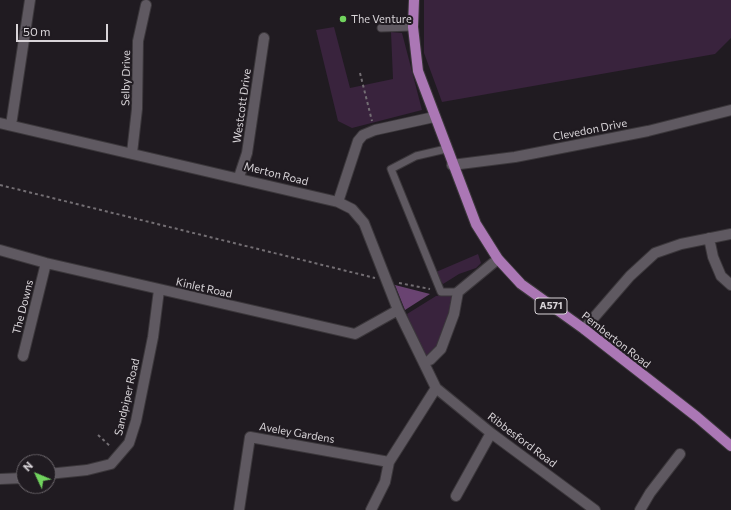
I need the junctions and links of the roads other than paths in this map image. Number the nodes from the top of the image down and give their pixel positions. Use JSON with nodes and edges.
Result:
{"nodes":[{"id":1,"x":30,"y":0,"type":"edge"},
{"id":2,"x":414,"y":0,"type":"edge"},
{"id":3,"x":146,"y":5,"type":"dead end"},
{"id":4,"x":413,"y":27,"type":"junction"},
{"id":5,"x":381,"y":28,"type":"dead end"},
{"id":6,"x":264,"y":38,"type":"dead end"},
{"id":7,"x":731,"y":110,"type":"edge"},
{"id":8,"x":434,"y":117,"type":"junction"},
{"id":9,"x":0,"y":123,"type":"edge"},
{"id":10,"x":11,"y":125,"type":"junction"},
{"id":11,"x":446,"y":149,"type":"junction"},
{"id":12,"x":132,"y":152,"type":"junction"},
{"id":13,"x":452,"y":165,"type":"junction"},
{"id":14,"x":239,"y":177,"type":"junction"},
{"id":15,"x":338,"y":202,"type":"junction"},
{"id":16,"x":731,"y":234,"type":"edge"},
{"id":17,"x":709,"y":238,"type":"junction"},
{"id":18,"x":0,"y":250,"type":"edge"},
{"id":19,"x":498,"y":259,"type":"junction"},
{"id":20,"x":46,"y":263,"type":"junction"},
{"id":21,"x":731,"y":285,"type":"edge"},
{"id":22,"x":159,"y":290,"type":"junction"},
{"id":23,"x":458,"y":292,"type":"junction"},
{"id":24,"x":398,"y":310,"type":"junction"},
{"id":25,"x":584,"y":329,"type":"junction"},
{"id":26,"x":23,"y":356,"type":"dead end"},
{"id":27,"x":430,"y":360,"type":"dead end"},
{"id":28,"x":436,"y":388,"type":"junction"},
{"id":29,"x":491,"y":433,"type":"junction"},
{"id":30,"x":731,"y":446,"type":"edge"},
{"id":31,"x":680,"y":454,"type":"dead end"},
{"id":32,"x":389,"y":462,"type":"junction"},
{"id":33,"x":56,"y":473,"type":"edge"},
{"id":34,"x":16,"y":478,"type":"edge"},
{"id":35,"x":0,"y":479,"type":"edge"},
{"id":36,"x":456,"y":496,"type":"dead end"},
{"id":37,"x":239,"y":510,"type":"edge"},
{"id":38,"x":371,"y":510,"type":"edge"},
{"id":39,"x":595,"y":510,"type":"edge"},
{"id":40,"x":640,"y":510,"type":"edge"}],
"edges":[{"from":1,"to":10,"type":"street"},
{"from":2,"to":4,"type":"main road","number":"A571"},
{"from":3,"to":12,"type":"street","name":"Selby Drive"},
{"from":4,"to":5,"type":"lane"},
{"from":4,"to":8,"type":"main road","number":"A571"},
{"from":6,"to":14,"type":"street","name":"Westcott Drive"},
{"from":7,"to":13,"type":"street","name":"Clevedon Drive"},
{"from":8,"to":11,"type":"main road","name":"Pemberton Road","number":"A571"},
{"from":8,"to":15,"type":"street"},
{"from":9,"to":10,"type":"street","name":"Merton Road"},
{"from":10,"to":12,"type":"street","name":"Merton Road"},
{"from":11,"to":13,"type":"main road","name":"Pemberton Road","number":"A571"},
{"from":11,"to":23,"type":"lane"},
{"from":12,"to":14,"type":"street","name":"Merton Road"},
{"from":13,"to":19,"type":"main road","name":"Pemberton Road","number":"A571"},
{"from":14,"to":15,"type":"street","name":"Merton Road"},
{"from":15,"to":24,"type":"street","name":"Merton Road"},
{"from":16,"to":17,"type":"street"},
{"from":17,"to":21,"type":"street"},
{"from":17,"to":25,"type":"street"},
{"from":18,"to":20,"type":"street","name":"Kinlet Road"},
{"from":19,"to":23,"type":"street"},
{"from":19,"to":25,"type":"main road","name":"Pemberton Road","number":"A571"},
{"from":20,"to":22,"type":"street","name":"Kinlet Road"},
{"from":20,"to":26,"type":"street","name":"The Downs"},
{"from":22,"to":24,"type":"street","name":"Kinlet Road"},
{"from":22,"to":33,"type":"street","name":"Sandpiper Road"},
{"from":23,"to":27,"type":"street"},
{"from":24,"to":28,"type":"street","name":"Merton Road"},
{"from":25,"to":30,"type":"main road","name":"Pemberton Road","number":"A571"},
{"from":28,"to":29,"type":"street","name":"Ribbesford Road"},
{"from":28,"to":32,"type":"street"},
{"from":29,"to":36,"type":"street"},
{"from":29,"to":39,"type":"street","name":"Ribbesford Road"},
{"from":31,"to":40,"type":"street"},
{"from":32,"to":37,"type":"street","name":"Aveley Gardens"},
{"from":32,"to":38,"type":"street"},
{"from":34,"to":35,"type":"street"}]}
